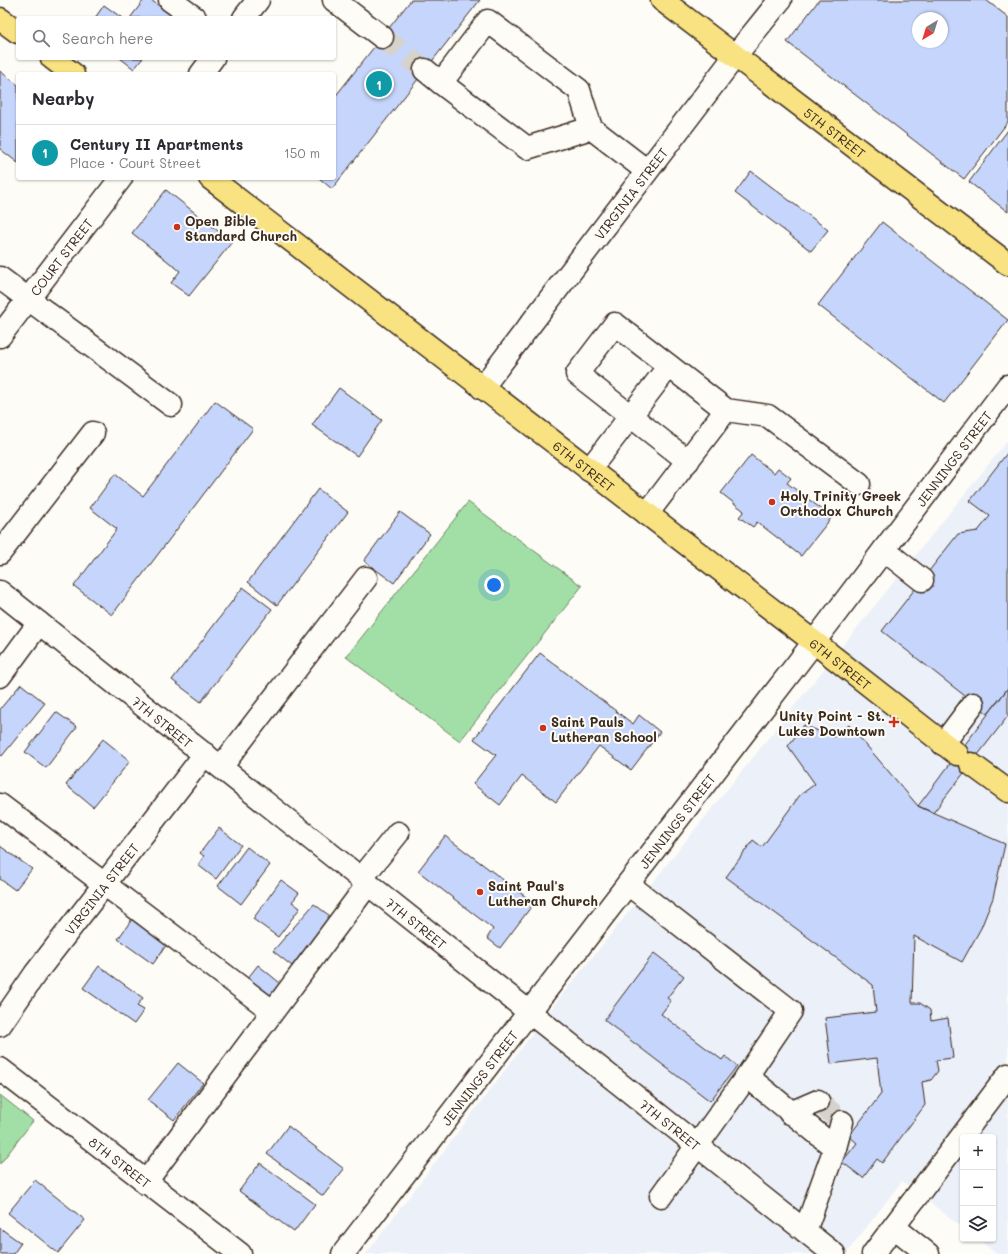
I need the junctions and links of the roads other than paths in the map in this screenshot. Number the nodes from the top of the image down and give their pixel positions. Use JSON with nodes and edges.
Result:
{"nodes":[{"id":1,"x":170,"y":0,"type":"edge"},
{"id":2,"x":258,"y":0,"type":"edge"},
{"id":3,"x":334,"y":0,"type":"edge"},
{"id":4,"x":662,"y":0,"type":"edge"},
{"id":5,"x":780,"y":0,"type":"edge"},
{"id":6,"x":192,"y":16,"type":"edge"},
{"id":7,"x":246,"y":16,"type":"edge"},
{"id":8,"x":0,"y":19,"type":"edge"},
{"id":9,"x":16,"y":31,"type":"edge"},
{"id":10,"x":382,"y":37,"type":"tunnel mouth"},
{"id":11,"x":735,"y":56,"type":"junction"},
{"id":12,"x":55,"y":60,"type":"edge"},
{"id":13,"x":212,"y":60,"type":"edge"},
{"id":14,"x":70,"y":72,"type":"edge"},
{"id":15,"x":202,"y":72,"type":"edge"},
{"id":16,"x":591,"y":128,"type":"junction"},
{"id":17,"x":647,"y":171,"type":"junction"},
{"id":18,"x":119,"y":180,"type":"edge"},
{"id":19,"x":213,"y":180,"type":"edge"},
{"id":20,"x":1008,"y":264,"type":"edge"},
{"id":21,"x":0,"y":278,"type":"edge"},
{"id":22,"x":28,"y":299,"type":"junction"},
{"id":23,"x":0,"y":336,"type":"edge"},
{"id":24,"x":669,"y":366,"type":"junction"},
{"id":25,"x":1008,"y":386,"type":"edge"},
{"id":26,"x":482,"y":388,"type":"junction"},
{"id":27,"x":171,"y":405,"type":"dead end"},
{"id":28,"x":726,"y":410,"type":"junction"},
{"id":29,"x":631,"y":416,"type":"junction"},
{"id":30,"x":93,"y":433,"type":"dead end"},
{"id":31,"x":688,"y":461,"type":"junction"},
{"id":32,"x":590,"y":470,"type":"junction"},
{"id":33,"x":859,"y":484,"type":"dead end"},
{"id":34,"x":647,"y":514,"type":"junction"},
{"id":35,"x":884,"y":550,"type":"junction"},
{"id":36,"x":0,"y":553,"type":"edge"},
{"id":37,"x":366,"y":578,"type":"dead end"},
{"id":38,"x":922,"y":580,"type":"dead end"},
{"id":39,"x":0,"y":592,"type":"edge"},
{"id":40,"x":39,"y":622,"type":"junction"},
{"id":41,"x":814,"y":642,"type":"junction"},
{"id":42,"x":0,"y":676,"type":"edge"},
{"id":43,"x":973,"y":704,"type":"dead end"},
{"id":44,"x":957,"y":754,"type":"junction"},
{"id":45,"x":213,"y":761,"type":"junction"},
{"id":46,"x":1008,"y":791,"type":"edge"},
{"id":47,"x":0,"y":805,"type":"edge"},
{"id":48,"x":398,"y":833,"type":"dead end"},
{"id":49,"x":365,"y":882,"type":"junction"},
{"id":50,"x":104,"y":884,"type":"junction"},
{"id":51,"x":628,"y":884,"type":"junction"},
{"id":52,"x":272,"y":1011,"type":"junction"},
{"id":53,"x":529,"y":1012,"type":"junction"},
{"id":54,"x":0,"y":1025,"type":"edge"},
{"id":55,"x":0,"y":1070,"type":"edge"},
{"id":56,"x":1008,"y":1075,"type":"edge"},
{"id":57,"x":747,"y":1076,"type":"junction"},
{"id":58,"x":818,"y":1101,"type":"dead end"},
{"id":59,"x":790,"y":1113,"type":"junction"},
{"id":60,"x":842,"y":1122,"type":"dead end"},
{"id":61,"x":697,"y":1145,"type":"junction"},
{"id":62,"x":835,"y":1148,"type":"junction"},
{"id":63,"x":145,"y":1183,"type":"junction"},
{"id":64,"x":661,"y":1196,"type":"dead end"},
{"id":65,"x":894,"y":1227,"type":"junction"},
{"id":66,"x":805,"y":1231,"type":"junction"},
{"id":67,"x":240,"y":1254,"type":"edge"},
{"id":68,"x":343,"y":1254,"type":"edge"},
{"id":69,"x":834,"y":1254,"type":"edge"},
{"id":70,"x":873,"y":1254,"type":"edge"},
{"id":71,"x":928,"y":1254,"type":"edge"}],
"edges":[{"from":1,"to":6,"type":"street"},
{"from":2,"to":7,"type":"street"},
{"from":3,"to":10,"type":"street"},
{"from":4,"to":11,"type":"main road","name":"5TH STREET"},
{"from":5,"to":11,"type":"street","name":"VIRGINIA STREET"},
{"from":8,"to":9,"type":"main road"},
{"from":11,"to":17,"type":"street","name":"VIRGINIA STREET"},
{"from":11,"to":20,"type":"main road","name":"5TH STREET"},
{"from":12,"to":14,"type":"main road"},
{"from":13,"to":15,"type":"street"},
{"from":16,"to":16,"type":"street"},
{"from":16,"to":17,"type":"street"},
{"from":17,"to":26,"type":"street","name":"VIRGINIA STREET"},
{"from":18,"to":22,"type":"street","name":"COURT STREET"},
{"from":19,"to":26,"type":"main road","name":"6TH STREET"},
{"from":21,"to":22,"type":"street"},
{"from":22,"to":23,"type":"street","name":"COURT STREET"},
{"from":22,"to":27,"type":"street"},
{"from":24,"to":28,"type":"street"},
{"from":24,"to":29,"type":"street"},
{"from":24,"to":29,"type":"street"},
{"from":25,"to":35,"type":"street","name":"JENNINGS STREET"},
{"from":26,"to":32,"type":"main road","name":"6TH STREET"},
{"from":28,"to":31,"type":"street"},
{"from":28,"to":33,"type":"street"},
{"from":29,"to":31,"type":"street"},
{"from":29,"to":32,"type":"street"},
{"from":30,"to":36,"type":"street"},
{"from":31,"to":34,"type":"street"},
{"from":32,"to":34,"type":"main road","name":"6TH STREET"},
{"from":34,"to":41,"type":"main road","name":"6TH STREET"},
{"from":35,"to":38,"type":"street"},
{"from":35,"to":41,"type":"street","name":"JENNINGS STREET"},
{"from":37,"to":45,"type":"street","name":"VIRGINIA STREET"},
{"from":39,"to":40,"type":"street","name":"7TH STREET"},
{"from":40,"to":42,"type":"street"},
{"from":40,"to":45,"type":"street","name":"7TH STREET"},
{"from":41,"to":44,"type":"main road","name":"6TH STREET"},
{"from":41,"to":51,"type":"street","name":"JENNINGS STREET"},
{"from":43,"to":44,"type":"street"},
{"from":44,"to":46,"type":"main road","name":"6TH STREET"},
{"from":45,"to":49,"type":"street","name":"7TH STREET"},
{"from":45,"to":50,"type":"street","name":"VIRGINIA STREET"},
{"from":47,"to":50,"type":"street"},
{"from":48,"to":49,"type":"street"},
{"from":49,"to":52,"type":"street"},
{"from":49,"to":53,"type":"street","name":"7TH STREET"},
{"from":50,"to":52,"type":"street"},
{"from":50,"to":54,"type":"street","name":"VIRGINIA STREET"},
{"from":51,"to":53,"type":"street","name":"JENNINGS STREET"},
{"from":51,"to":57,"type":"street"},
{"from":52,"to":63,"type":"street"},
{"from":53,"to":61,"type":"street","name":"7TH STREET"},
{"from":53,"to":68,"type":"street","name":"JENNINGS STREET"},
{"from":55,"to":63,"type":"street","name":"8TH STREET"},
{"from":56,"to":65,"type":"street"},
{"from":57,"to":59,"type":"street"},
{"from":57,"to":61,"type":"street"},
{"from":58,"to":59,"type":"street"},
{"from":59,"to":62,"type":"street"},
{"from":60,"to":62,"type":"street"},
{"from":61,"to":64,"type":"street"},
{"from":61,"to":66,"type":"street","name":"7TH STREET"},
{"from":62,"to":66,"type":"street"},
{"from":63,"to":67,"type":"street","name":"8TH STREET"},
{"from":65,"to":70,"type":"street"},
{"from":65,"to":71,"type":"street"},
{"from":66,"to":69,"type":"street","name":"7TH STREET"}]}
